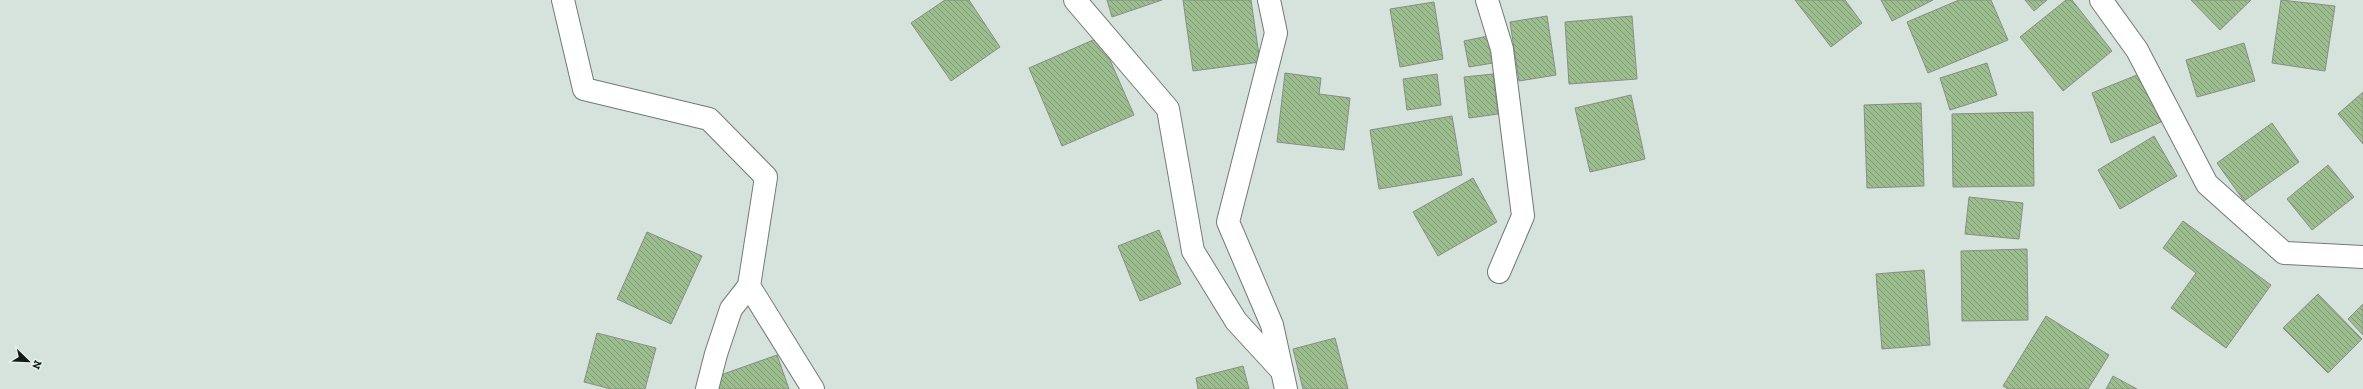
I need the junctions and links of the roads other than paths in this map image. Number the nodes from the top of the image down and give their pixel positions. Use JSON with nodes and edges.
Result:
{"nodes":[{"id":1,"x":563,"y":0,"type":"edge"},
{"id":2,"x":1075,"y":0,"type":"edge"},
{"id":3,"x":1269,"y":0,"type":"edge"},
{"id":4,"x":1487,"y":0,"type":"edge"},
{"id":5,"x":2101,"y":0,"type":"edge"},
{"id":6,"x":2363,"y":257,"type":"edge"},
{"id":7,"x":1499,"y":272,"type":"dead end"},
{"id":8,"x":749,"y":286,"type":"junction"},
{"id":9,"x":1284,"y":380,"type":"edge"},
{"id":10,"x":708,"y":389,"type":"edge"},
{"id":11,"x":813,"y":389,"type":"edge"}],
"edges":[{"from":1,"to":8,"type":"street"},
{"from":2,"to":9,"type":"street"},
{"from":3,"to":9,"type":"street"},
{"from":4,"to":7,"type":"street"},
{"from":5,"to":6,"type":"street"},
{"from":8,"to":10,"type":"street"},
{"from":8,"to":11,"type":"street"}]}
